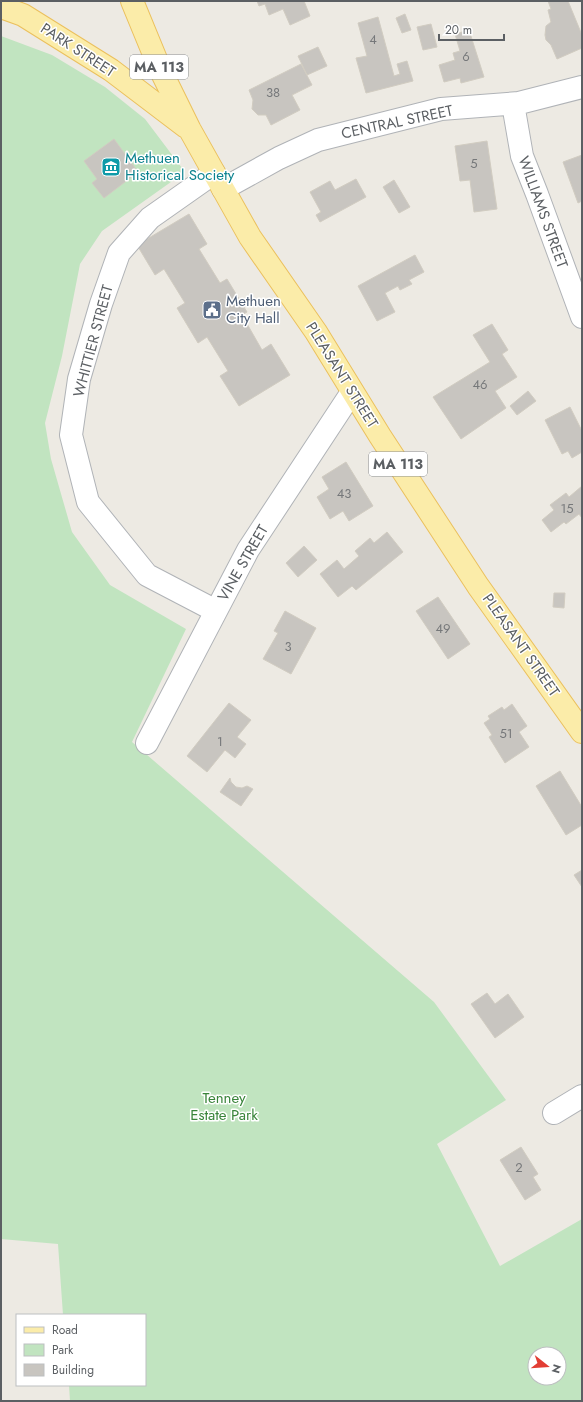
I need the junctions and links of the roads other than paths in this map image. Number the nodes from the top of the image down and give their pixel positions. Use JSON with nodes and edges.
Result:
{"nodes":[{"id":1,"x":132,"y":1,"type":"edge"},
{"id":2,"x":1,"y":6,"type":"edge"},
{"id":3,"x":582,"y":87,"type":"edge"},
{"id":4,"x":513,"y":104,"type":"junction"},
{"id":5,"x":190,"y":130,"type":"junction"},
{"id":6,"x":219,"y":181,"type":"junction"},
{"id":7,"x":582,"y":317,"type":"edge"},
{"id":8,"x":352,"y":392,"type":"junction"},
{"id":9,"x":216,"y":611,"type":"junction"},
{"id":10,"x":582,"y":732,"type":"edge"},
{"id":11,"x":147,"y":743,"type":"dead end"},
{"id":12,"x":582,"y":1096,"type":"edge"},
{"id":13,"x":554,"y":1113,"type":"dead end"}],
"edges":[{"from":1,"to":5,"type":"main road","name":"PLEASANT STREET","number":"MA 113"},
{"from":2,"to":5,"type":"main road","name":"PARK STREET"},
{"from":3,"to":4,"type":"street","name":"CENTRAL STREET"},
{"from":4,"to":6,"type":"street","name":"CENTRAL STREET"},
{"from":4,"to":7,"type":"street","name":"WILLIAMS STREET"},
{"from":5,"to":6,"type":"main road","name":"PLEASANT STREET","number":"MA 113"},
{"from":6,"to":8,"type":"main road","name":"PLEASANT STREET","number":"MA 113"},
{"from":6,"to":9,"type":"street","name":"WHITTIER STREET"},
{"from":8,"to":9,"type":"street","name":"VINE STREET"},
{"from":8,"to":10,"type":"main road","name":"PLEASANT STREET","number":"MA 113"},
{"from":9,"to":11,"type":"street","name":"VINE STREET"},
{"from":12,"to":13,"type":"street"}]}
